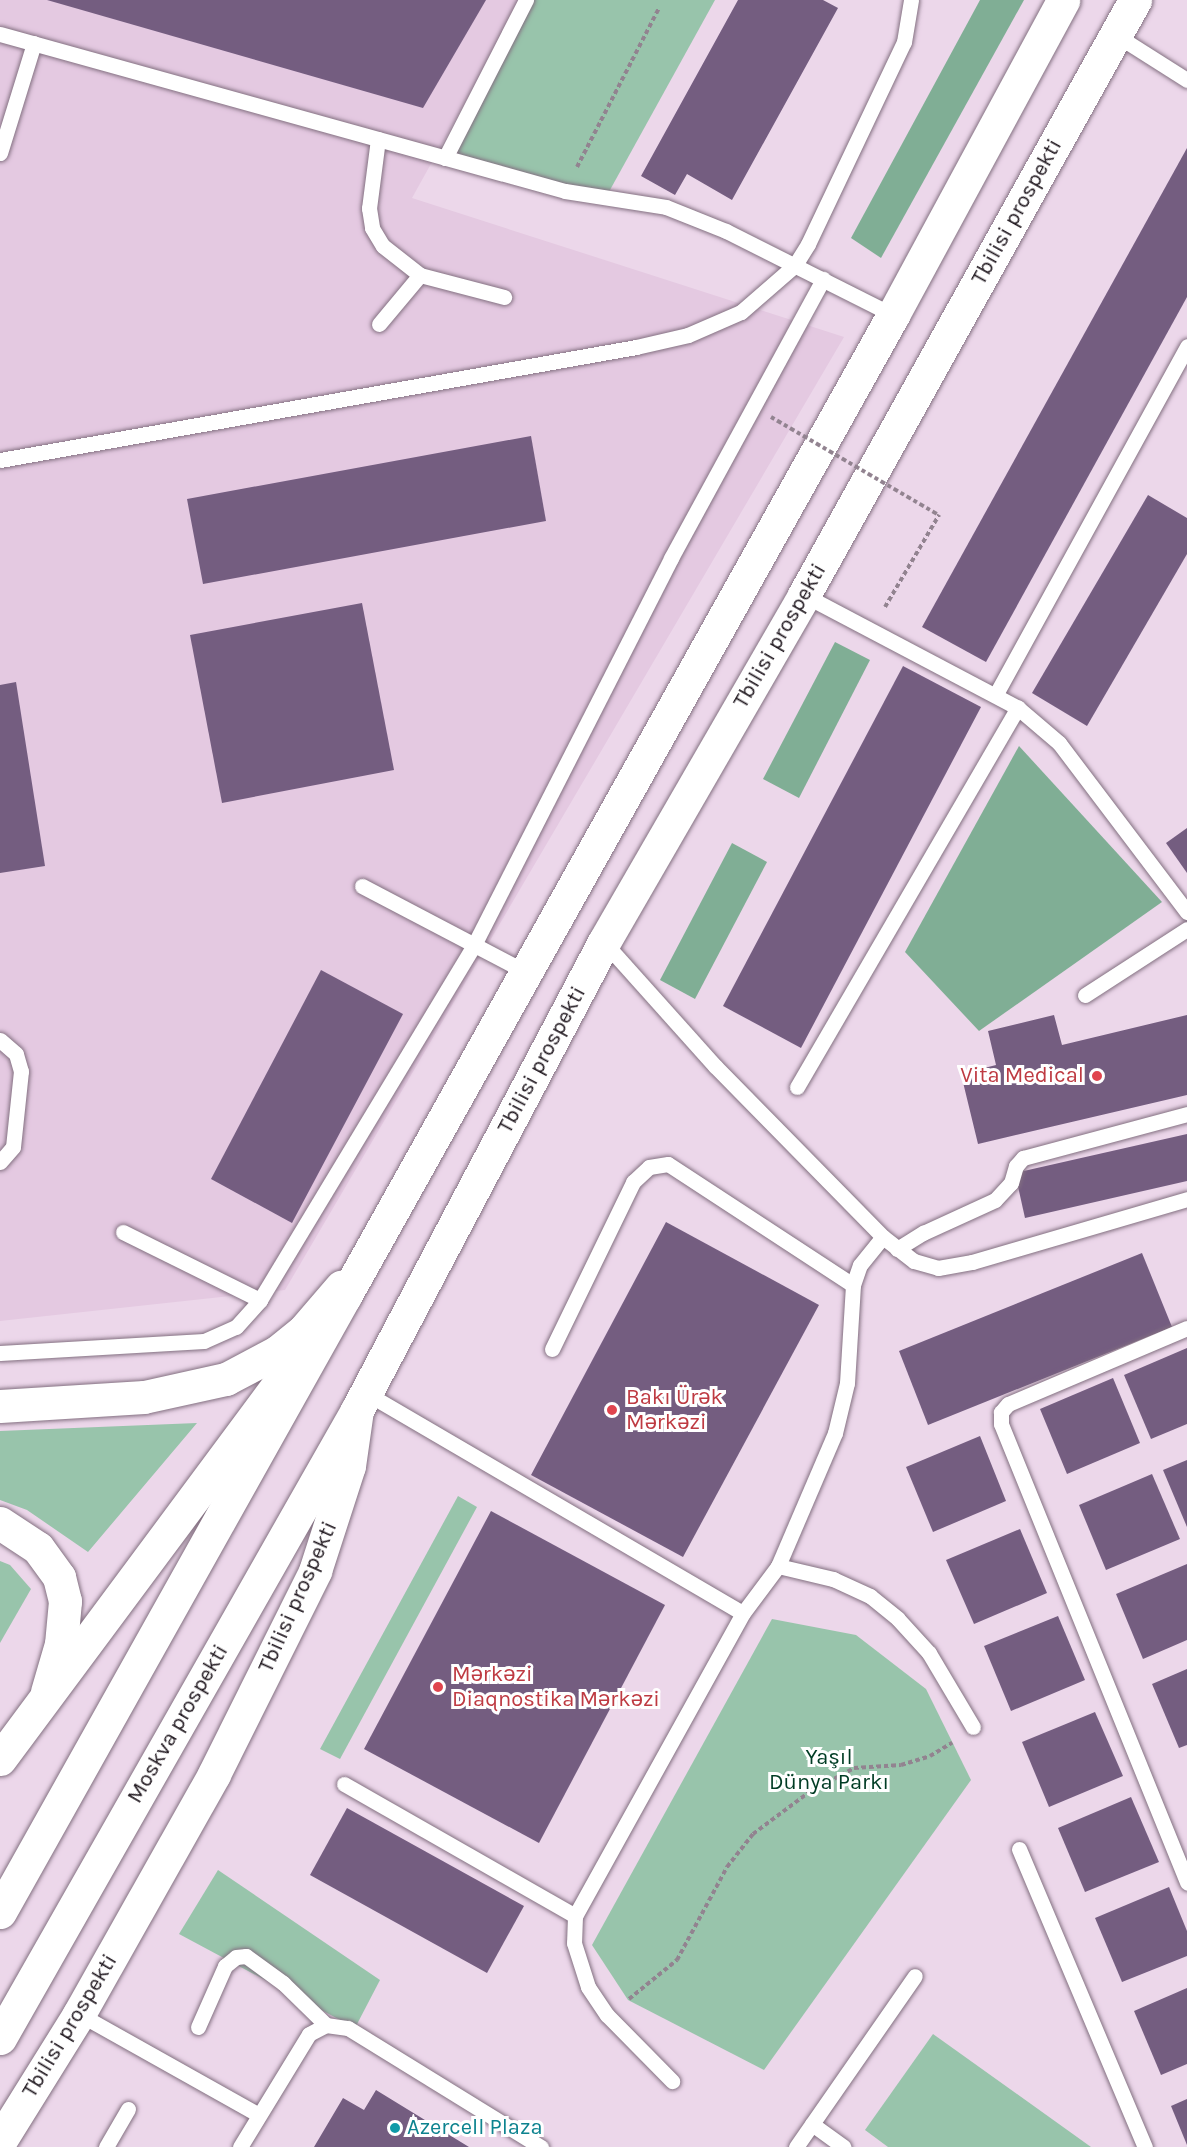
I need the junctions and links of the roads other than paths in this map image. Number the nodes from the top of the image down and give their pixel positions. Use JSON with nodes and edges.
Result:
{"nodes":[{"id":1,"x":526,"y":0,"type":"edge"},
{"id":2,"x":910,"y":0,"type":"edge"},
{"id":3,"x":1063,"y":0,"type":"edge"},
{"id":4,"x":1135,"y":0,"type":"edge"},
{"id":5,"x":0,"y":34,"type":"edge"},
{"id":6,"x":1116,"y":35,"type":"junction"},
{"id":7,"x":34,"y":43,"type":"junction"},
{"id":8,"x":1187,"y":80,"type":"edge"},
{"id":9,"x":378,"y":139,"type":"junction"},
{"id":10,"x":0,"y":153,"type":"edge"},
{"id":11,"x":445,"y":158,"type":"junction"},
{"id":12,"x":795,"y":265,"type":"junction"},
{"id":13,"x":420,"y":275,"type":"junction"},
{"id":14,"x":823,"y":279,"type":"junction"},
{"id":15,"x":504,"y":297,"type":"dead end"},
{"id":16,"x":893,"y":315,"type":"junction"},
{"id":17,"x":379,"y":324,"type":"dead end"},
{"id":18,"x":1187,"y":346,"type":"edge"},
{"id":19,"x":0,"y":460,"type":"edge"},
{"id":20,"x":804,"y":596,"type":"junction"},
{"id":21,"x":996,"y":694,"type":"junction"},
{"id":22,"x":1018,"y":708,"type":"junction"},
{"id":23,"x":362,"y":886,"type":"dead end"},
{"id":24,"x":1187,"y":912,"type":"edge"},
{"id":25,"x":1187,"y":928,"type":"edge"},
{"id":26,"x":604,"y":942,"type":"junction"},
{"id":27,"x":474,"y":945,"type":"junction"},
{"id":28,"x":526,"y":972,"type":"junction"},
{"id":29,"x":1085,"y":995,"type":"dead end"},
{"id":30,"x":0,"y":1040,"type":"edge"},
{"id":31,"x":797,"y":1087,"type":"dead end"},
{"id":32,"x":1187,"y":1114,"type":"edge"},
{"id":33,"x":0,"y":1162,"type":"edge"},
{"id":34,"x":1184,"y":1199,"type":"edge"},
{"id":35,"x":1187,"y":1214,"type":"edge"},
{"id":36,"x":123,"y":1232,"type":"dead end"},
{"id":37,"x":883,"y":1237,"type":"junction"},
{"id":38,"x":897,"y":1249,"type":"junction"},
{"id":39,"x":369,"y":1253,"type":"junction"},
{"id":40,"x":853,"y":1285,"type":"junction"},
{"id":41,"x":345,"y":1296,"type":"junction"},
{"id":42,"x":260,"y":1300,"type":"junction"},
{"id":43,"x":1187,"y":1328,"type":"edge"},
{"id":44,"x":552,"y":1350,"type":"dead end"},
{"id":45,"x":0,"y":1353,"type":"edge"},
{"id":46,"x":362,"y":1401,"type":"junction"},
{"id":47,"x":0,"y":1406,"type":"edge"},
{"id":48,"x":0,"y":1523,"type":"edge"},
{"id":49,"x":778,"y":1566,"type":"junction"},
{"id":50,"x":743,"y":1613,"type":"junction"},
{"id":51,"x":47,"y":1692,"type":"junction"},
{"id":52,"x":973,"y":1727,"type":"road end"},
{"id":53,"x":0,"y":1759,"type":"edge"},
{"id":54,"x":344,"y":1784,"type":"dead end"},
{"id":55,"x":1019,"y":1849,"type":"dead end"},
{"id":56,"x":1187,"y":1883,"type":"edge"},
{"id":57,"x":0,"y":1912,"type":"edge"},
{"id":58,"x":575,"y":1916,"type":"junction"},
{"id":59,"x":915,"y":1977,"type":"dead end"},
{"id":60,"x":79,"y":2014,"type":"junction"},
{"id":61,"x":326,"y":2025,"type":"junction"},
{"id":62,"x":198,"y":2027,"type":"dead end"},
{"id":63,"x":0,"y":2038,"type":"edge"},
{"id":64,"x":672,"y":2081,"type":"dead end"},
{"id":65,"x":128,"y":2109,"type":"dead end"},
{"id":66,"x":259,"y":2115,"type":"junction"},
{"id":67,"x":812,"y":2124,"type":"junction"},
{"id":68,"x":0,"y":2141,"type":"edge"},
{"id":69,"x":105,"y":2147,"type":"edge"},
{"id":70,"x":240,"y":2147,"type":"edge"},
{"id":71,"x":541,"y":2147,"type":"edge"},
{"id":72,"x":796,"y":2147,"type":"edge"},
{"id":73,"x":844,"y":2147,"type":"edge"},
{"id":74,"x":1145,"y":2147,"type":"edge"}],
"edges":[{"from":1,"to":11,"type":"lane"},
{"from":2,"to":12,"type":"lane"},
{"from":3,"to":16,"type":"main road"},
{"from":4,"to":6,"type":"main road","name":"Tbilisi prospekti"},
{"from":5,"to":7,"type":"lane"},
{"from":6,"to":8,"type":"lane"},
{"from":6,"to":20,"type":"main road","name":"Tbilisi prospekti"},
{"from":7,"to":9,"type":"lane"},
{"from":7,"to":10,"type":"lane"},
{"from":9,"to":11,"type":"lane"},
{"from":9,"to":13,"type":"lane"},
{"from":11,"to":12,"type":"lane"},
{"from":12,"to":14,"type":"lane"},
{"from":12,"to":19,"type":"lane"},
{"from":13,"to":15,"type":"lane"},
{"from":13,"to":17,"type":"lane"},
{"from":14,"to":16,"type":"lane"},
{"from":14,"to":27,"type":"lane"},
{"from":16,"to":28,"type":"main road"},
{"from":18,"to":21,"type":"lane"},
{"from":20,"to":21,"type":"lane"},
{"from":20,"to":26,"type":"main road","name":"Tbilisi prospekti"},
{"from":21,"to":22,"type":"lane"},
{"from":22,"to":24,"type":"lane"},
{"from":22,"to":31,"type":"lane"},
{"from":23,"to":27,"type":"lane"},
{"from":25,"to":29,"type":"lane"},
{"from":26,"to":37,"type":"lane"},
{"from":26,"to":46,"type":"main road","name":"Tbilisi prospekti"},
{"from":27,"to":28,"type":"lane"},
{"from":27,"to":42,"type":"lane"},
{"from":28,"to":39,"type":"main road"},
{"from":30,"to":33,"type":"lane"},
{"from":32,"to":38,"type":"lane"},
{"from":34,"to":35,"type":"lane"},
{"from":34,"to":38,"type":"lane"},
{"from":36,"to":42,"type":"lane"},
{"from":37,"to":38,"type":"lane"},
{"from":37,"to":40,"type":"lane"},
{"from":39,"to":41,"type":"main road"},
{"from":39,"to":47,"type":"main road"},
{"from":40,"to":44,"type":"lane"},
{"from":40,"to":49,"type":"lane"},
{"from":41,"to":51,"type":"main road"},
{"from":41,"to":57,"type":"main road"},
{"from":42,"to":45,"type":"lane"},
{"from":43,"to":56,"type":"lane"},
{"from":46,"to":50,"type":"lane"},
{"from":46,"to":60,"type":"main road","name":"Tbilisi prospekti"},
{"from":46,"to":63,"type":"main road","name":"Moskva prospekti"},
{"from":48,"to":51,"type":"main road"},
{"from":49,"to":50,"type":"lane"},
{"from":49,"to":52,"type":"lane"},
{"from":50,"to":58,"type":"lane"},
{"from":51,"to":53,"type":"main road"},
{"from":54,"to":58,"type":"lane"},
{"from":55,"to":74,"type":"lane"},
{"from":58,"to":64,"type":"lane"},
{"from":59,"to":67,"type":"lane"},
{"from":60,"to":66,"type":"lane"},
{"from":60,"to":68,"type":"main road","name":"Tbilisi prospekti"},
{"from":61,"to":62,"type":"lane"},
{"from":61,"to":66,"type":"lane"},
{"from":61,"to":71,"type":"lane"},
{"from":65,"to":69,"type":"lane"},
{"from":66,"to":70,"type":"lane"},
{"from":67,"to":72,"type":"lane"},
{"from":67,"to":73,"type":"lane"}]}
